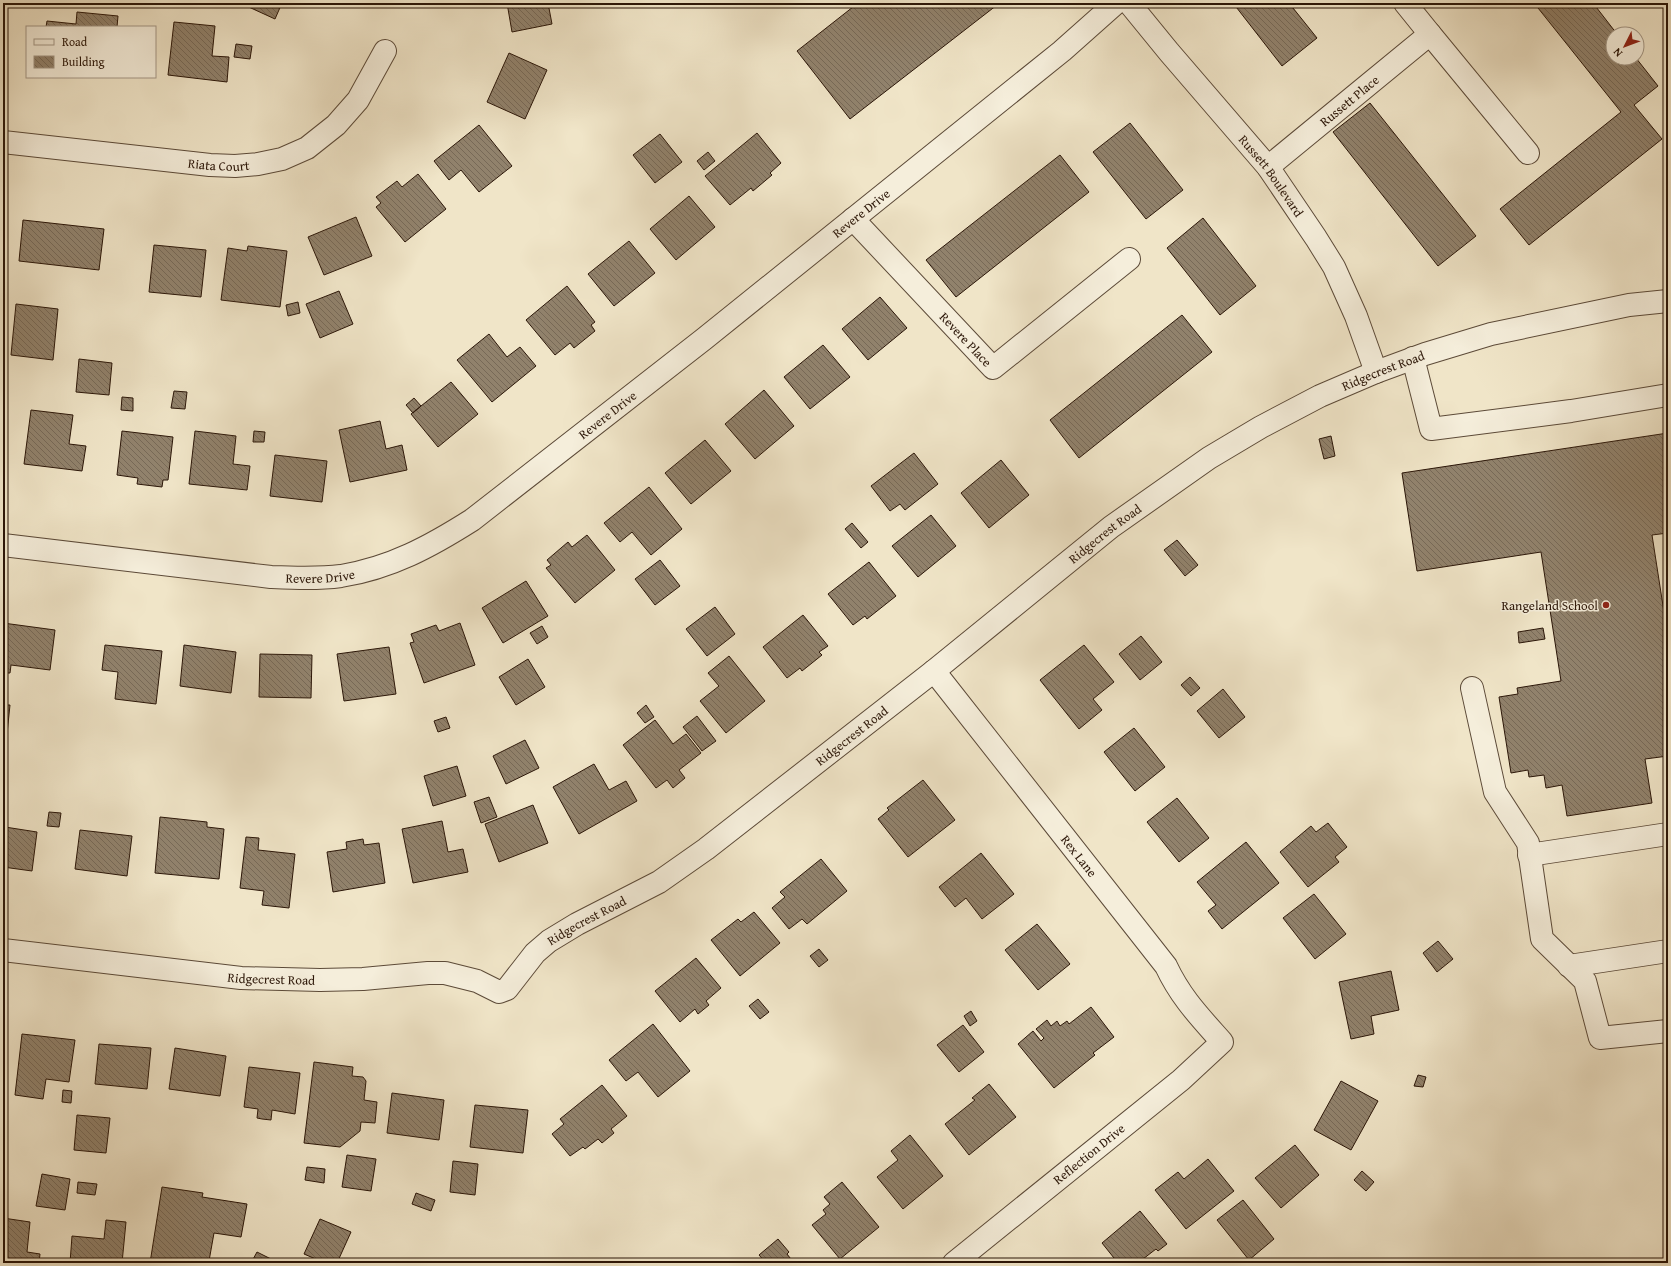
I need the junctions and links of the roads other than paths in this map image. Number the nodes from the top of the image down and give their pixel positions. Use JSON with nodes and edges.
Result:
{"nodes":[{"id":1,"x":1116,"y":3,"type":"edge"},
{"id":2,"x":1129,"y":3,"type":"edge"},
{"id":3,"x":1405,"y":3,"type":"edge"},
{"id":4,"x":1430,"y":34,"type":"junction"},
{"id":5,"x":385,"y":51,"type":"dead end"},
{"id":6,"x":3,"y":142,"type":"edge"},
{"id":7,"x":1528,"y":153,"type":"dead end"},
{"id":8,"x":1268,"y":167,"type":"junction"},
{"id":9,"x":853,"y":219,"type":"junction"},
{"id":10,"x":1129,"y":259,"type":"dead end"},
{"id":11,"x":1668,"y":301,"type":"edge"},
{"id":12,"x":1413,"y":358,"type":"junction"},
{"id":13,"x":1376,"y":372,"type":"junction"},
{"id":14,"x":1668,"y":395,"type":"edge"},
{"id":15,"x":3,"y":545,"type":"edge"},
{"id":16,"x":934,"y":671,"type":"junction"},
{"id":17,"x":1472,"y":688,"type":"dead end"},
{"id":18,"x":1668,"y":834,"type":"edge"},
{"id":19,"x":1529,"y":855,"type":"junction"},
{"id":20,"x":3,"y":950,"type":"edge"},
{"id":21,"x":1668,"y":951,"type":"edge"},
{"id":22,"x":1569,"y":966,"type":"junction"},
{"id":23,"x":1668,"y":1031,"type":"edge"},
{"id":24,"x":1222,"y":1042,"type":"joint"},
{"id":25,"x":954,"y":1263,"type":"edge"}],
"edges":[{"from":1,"to":9,"type":"street","name":"Revere Drive"},
{"from":2,"to":8,"type":"street","name":"Russett Boulevard"},
{"from":3,"to":4,"type":"street"},
{"from":4,"to":7,"type":"street"},
{"from":4,"to":8,"type":"street","name":"Russett Place"},
{"from":5,"to":6,"type":"street","name":"Riata Court"},
{"from":8,"to":13,"type":"street","name":"Russett Boulevard"},
{"from":9,"to":10,"type":"street","name":"Revere Place"},
{"from":9,"to":15,"type":"street","name":"Revere Drive"},
{"from":11,"to":12,"type":"street","name":"Ridgecrest Road"},
{"from":12,"to":13,"type":"street","name":"Ridgecrest Road"},
{"from":12,"to":14,"type":"street"},
{"from":13,"to":16,"type":"street","name":"Ridgecrest Road"},
{"from":16,"to":20,"type":"street","name":"Ridgecrest Road"},
{"from":16,"to":24,"type":"street","name":"Rex Lane"},
{"from":17,"to":19,"type":"street"},
{"from":18,"to":19,"type":"street"},
{"from":19,"to":22,"type":"street"},
{"from":21,"to":22,"type":"street"},
{"from":22,"to":23,"type":"street"},
{"from":24,"to":25,"type":"street","name":"Reflection Drive"}]}
